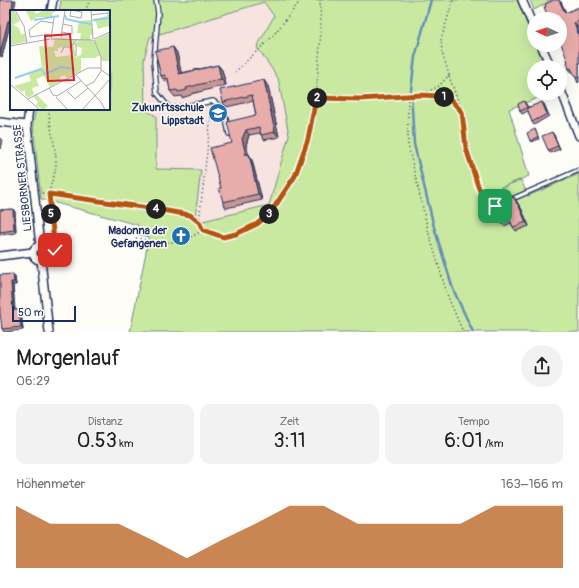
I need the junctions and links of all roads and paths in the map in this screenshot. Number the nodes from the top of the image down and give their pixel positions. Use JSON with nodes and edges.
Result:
{"nodes":[{"id":1,"x":53,"y":0,"type":"edge"},
{"id":2,"x":90,"y":0,"type":"edge"},
{"id":3,"x":156,"y":0,"type":"edge"},
{"id":4,"x":301,"y":0,"type":"edge"},
{"id":5,"x":320,"y":0,"type":"edge"},
{"id":6,"x":453,"y":0,"type":"edge"},
{"id":7,"x":522,"y":0,"type":"edge"},
{"id":8,"x":51,"y":10,"type":"edge"},
{"id":9,"x":85,"y":10,"type":"edge"},
{"id":10,"x":527,"y":12,"type":"edge"},
{"id":11,"x":235,"y":72,"type":"dead end"},
{"id":12,"x":449,"y":75,"type":"junction"},
{"id":13,"x":421,"y":95,"type":"junction"},
{"id":14,"x":408,"y":96,"type":"junction"},
{"id":15,"x":316,"y":98,"type":"junction"},
{"id":16,"x":565,"y":100,"type":"edge"},
{"id":17,"x":213,"y":101,"type":"junction"},
{"id":18,"x":28,"y":110,"type":"edge"},
{"id":19,"x":49,"y":110,"type":"edge"},
{"id":20,"x":462,"y":112,"type":"junction"},
{"id":21,"x":0,"y":122,"type":"edge"},
{"id":22,"x":26,"y":125,"type":"junction"},
{"id":23,"x":229,"y":134,"type":"edge"},
{"id":24,"x":579,"y":136,"type":"edge"},
{"id":25,"x":579,"y":170,"type":"edge"},
{"id":26,"x":34,"y":192,"type":"junction"},
{"id":27,"x":49,"y":194,"type":"junction"},
{"id":28,"x":509,"y":200,"type":"edge"},
{"id":29,"x":495,"y":206,"type":"edge"},
{"id":30,"x":199,"y":222,"type":"junction"},
{"id":31,"x":203,"y":230,"type":"junction"},
{"id":32,"x":136,"y":238,"type":"dead end"},
{"id":33,"x":40,"y":246,"type":"junction"},
{"id":34,"x":55,"y":250,"type":"dead end"},
{"id":35,"x":33,"y":252,"type":"junction"},
{"id":36,"x":0,"y":256,"type":"edge"},
{"id":37,"x":41,"y":260,"type":"junction"},
{"id":38,"x":49,"y":332,"type":"edge"},
{"id":39,"x":463,"y":332,"type":"edge"}],
"edges":[{"from":1,"to":8,"type":"street"},
{"from":2,"to":9,"type":"path"},
{"from":3,"to":17,"type":"lane"},
{"from":4,"to":11,"type":"path"},
{"from":5,"to":15,"type":"path"},
{"from":6,"to":12,"type":"path"},
{"from":7,"to":10,"type":"street"},
{"from":12,"to":13,"type":"path"},
{"from":12,"to":20,"type":"path"},
{"from":13,"to":14,"type":"path"},
{"from":13,"to":20,"type":"path"},
{"from":14,"to":15,"type":"path"},
{"from":14,"to":39,"type":"path"},
{"from":15,"to":31,"type":"path"},
{"from":16,"to":24,"type":"street"},
{"from":17,"to":23,"type":"lane"},
{"from":17,"to":30,"type":"path"},
{"from":18,"to":22,"type":"street","name":"LIESBORNER STRASSE"},
{"from":19,"to":27,"type":"path"},
{"from":20,"to":29,"type":"path"},
{"from":21,"to":22,"type":"street"},
{"from":22,"to":26,"type":"street","name":"LIESBORNER STRASSE"},
{"from":25,"to":28,"type":"lane"},
{"from":26,"to":27,"type":"path"},
{"from":26,"to":33,"type":"street","name":"LIESBORNER STRASSE"},
{"from":27,"to":30,"type":"path"},
{"from":27,"to":34,"type":"path"},
{"from":30,"to":31,"type":"path"},
{"from":31,"to":32,"type":"path"},
{"from":33,"to":35,"type":"street"},
{"from":33,"to":37,"type":"street"},
{"from":35,"to":36,"type":"street"},
{"from":35,"to":37,"type":"street"},
{"from":37,"to":38,"type":"street"}]}
